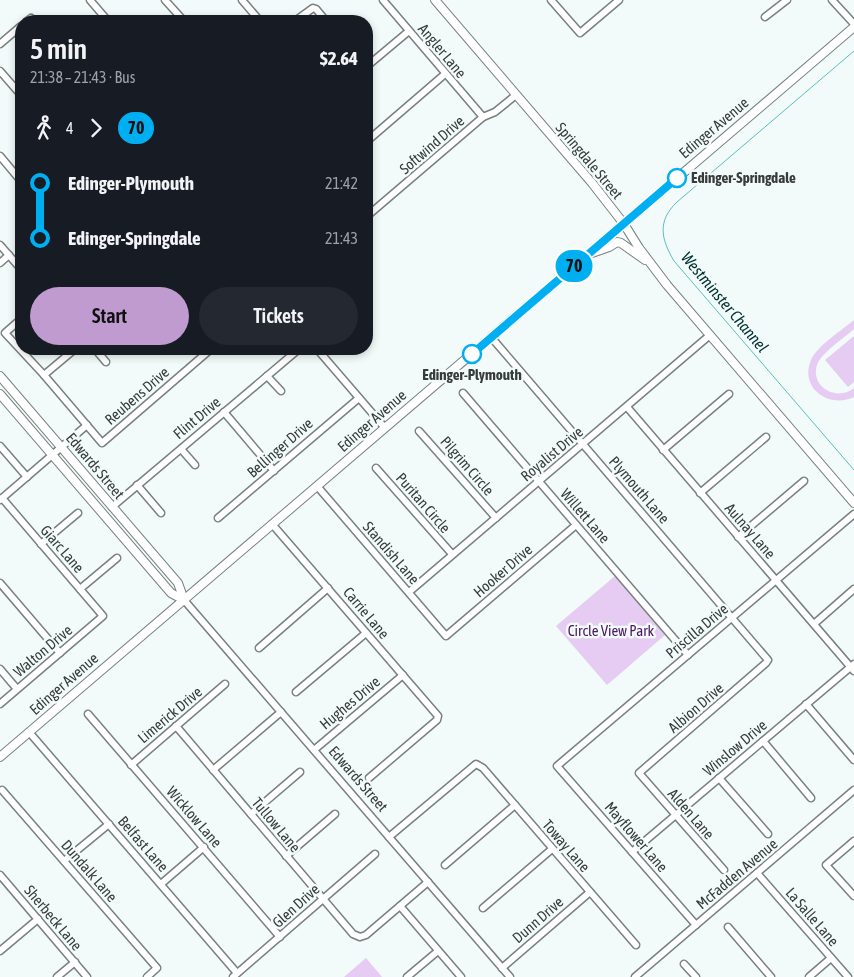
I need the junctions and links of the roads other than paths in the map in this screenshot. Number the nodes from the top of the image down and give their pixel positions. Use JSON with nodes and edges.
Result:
{"nodes":[{"id":1,"x":90,"y":0,"type":"edge"},
{"id":2,"x":165,"y":0,"type":"edge"},
{"id":3,"x":242,"y":0,"type":"edge"},
{"id":4,"x":383,"y":0,"type":"edge"},
{"id":5,"x":435,"y":0,"type":"edge"},
{"id":6,"x":550,"y":0,"type":"edge"},
{"id":7,"x":619,"y":0,"type":"edge"},
{"id":8,"x":787,"y":0,"type":"edge"},
{"id":9,"x":832,"y":0,"type":"edge"},
{"id":10,"x":103,"y":15,"type":"edge"},
{"id":11,"x":179,"y":15,"type":"edge"},
{"id":12,"x":255,"y":15,"type":"edge"},
{"id":13,"x":303,"y":15,"type":"edge"},
{"id":14,"x":321,"y":15,"type":"edge"},
{"id":15,"x":765,"y":18,"type":"dead end"},
{"id":16,"x":854,"y":26,"type":"edge"},
{"id":17,"x":409,"y":30,"type":"junction"},
{"id":18,"x":15,"y":31,"type":"edge"},
{"id":19,"x":0,"y":44,"type":"edge"},
{"id":20,"x":373,"y":61,"type":"edge"},
{"id":21,"x":0,"y":71,"type":"edge"},
{"id":22,"x":446,"y":74,"type":"junction"},
{"id":23,"x":15,"y":88,"type":"edge"},
{"id":24,"x":516,"y":95,"type":"junction"},
{"id":25,"x":483,"y":117,"type":"junction"},
{"id":26,"x":373,"y":136,"type":"edge"},
{"id":27,"x":0,"y":156,"type":"edge"},
{"id":28,"x":15,"y":174,"type":"edge"},
{"id":29,"x":373,"y":211,"type":"edge"},
{"id":30,"x":624,"y":224,"type":"junction"},
{"id":31,"x":0,"y":245,"type":"edge"},
{"id":32,"x":588,"y":254,"type":"junction"},
{"id":33,"x":9,"y":255,"type":"junction"},
{"id":34,"x":15,"y":262,"type":"edge"},
{"id":35,"x":0,"y":264,"type":"edge"},
{"id":36,"x":652,"y":266,"type":"junction"},
{"id":37,"x":15,"y":324,"type":"edge"},
{"id":38,"x":710,"y":335,"type":"junction"},
{"id":39,"x":491,"y":337,"type":"junction"},
{"id":40,"x":15,"y":344,"type":"edge"},
{"id":41,"x":25,"y":355,"type":"edge"},
{"id":42,"x":68,"y":355,"type":"edge"},
{"id":43,"x":100,"y":355,"type":"edge"},
{"id":44,"x":204,"y":355,"type":"edge"},
{"id":45,"x":292,"y":355,"type":"edge"},
{"id":46,"x":323,"y":355,"type":"edge"},
{"id":47,"x":106,"y":362,"type":"dead end"},
{"id":48,"x":44,"y":375,"type":"junction"},
{"id":49,"x":0,"y":376,"type":"edge"},
{"id":50,"x":267,"y":376,"type":"junction"},
{"id":51,"x":281,"y":391,"type":"dead end"},
{"id":52,"x":463,"y":393,"type":"dead end"},
{"id":53,"x":0,"y":394,"type":"edge"},
{"id":54,"x":729,"y":394,"type":"dead end"},
{"id":55,"x":359,"y":398,"type":"junction"},
{"id":56,"x":627,"y":407,"type":"junction"},
{"id":57,"x":224,"y":412,"type":"junction"},
{"id":58,"x":87,"y":426,"type":"junction"},
{"id":59,"x":385,"y":428,"type":"junction"},
{"id":60,"x":420,"y":430,"type":"dead end"},
{"id":61,"x":766,"y":437,"type":"dead end"},
{"id":62,"x":583,"y":444,"type":"junction"},
{"id":63,"x":0,"y":446,"type":"edge"},
{"id":64,"x":61,"y":447,"type":"junction"},
{"id":65,"x":181,"y":449,"type":"junction"},
{"id":66,"x":663,"y":450,"type":"junction"},
{"id":67,"x":52,"y":455,"type":"junction"},
{"id":68,"x":195,"y":466,"type":"dead end"},
{"id":69,"x":376,"y":468,"type":"dead end"},
{"id":70,"x":274,"y":470,"type":"junction"},
{"id":71,"x":27,"y":477,"type":"junction"},
{"id":72,"x":804,"y":481,"type":"dead end"},
{"id":73,"x":539,"y":482,"type":"junction"},
{"id":74,"x":138,"y":485,"type":"junction"},
{"id":75,"x":317,"y":486,"type":"junction"},
{"id":76,"x":700,"y":493,"type":"junction"},
{"id":77,"x":1,"y":499,"type":"edge"},
{"id":78,"x":854,"y":503,"type":"edge"},
{"id":79,"x":112,"y":507,"type":"junction"},
{"id":80,"x":78,"y":512,"type":"dead end"},
{"id":81,"x":161,"y":513,"type":"dead end"},
{"id":82,"x":854,"y":514,"type":"edge"},
{"id":83,"x":218,"y":518,"type":"dead end"},
{"id":84,"x":496,"y":518,"type":"junction"},
{"id":85,"x":272,"y":524,"type":"junction"},
{"id":86,"x":576,"y":525,"type":"junction"},
{"id":87,"x":738,"y":537,"type":"junction"},
{"id":88,"x":41,"y":544,"type":"junction"},
{"id":89,"x":452,"y":554,"type":"junction"},
{"id":90,"x":117,"y":558,"type":"dead end"},
{"id":91,"x":776,"y":580,"type":"junction"},
{"id":92,"x":0,"y":583,"type":"edge"},
{"id":93,"x":328,"y":588,"type":"junction"},
{"id":94,"x":854,"y":589,"type":"edge"},
{"id":95,"x":80,"y":590,"type":"junction"},
{"id":96,"x":409,"y":592,"type":"junction"},
{"id":97,"x":184,"y":600,"type":"junction"},
{"id":98,"x":103,"y":616,"type":"joint"},
{"id":99,"x":731,"y":618,"type":"junction"},
{"id":100,"x":814,"y":624,"type":"junction"},
{"id":101,"x":366,"y":632,"type":"junction"},
{"id":102,"x":446,"y":636,"type":"joint"},
{"id":103,"x":259,"y":648,"type":"dead end"},
{"id":104,"x":60,"y":653,"type":"junction"},
{"id":105,"x":688,"y":655,"type":"junction"},
{"id":106,"x":768,"y":660,"type":"joint"},
{"id":107,"x":853,"y":667,"type":"edge"},
{"id":108,"x":0,"y":669,"type":"edge"},
{"id":109,"x":403,"y":675,"type":"junction"},
{"id":110,"x":225,"y":684,"type":"dead end"},
{"id":111,"x":17,"y":689,"type":"junction"},
{"id":112,"x":296,"y":692,"type":"dead end"},
{"id":113,"x":0,"y":704,"type":"edge"},
{"id":114,"x":806,"y":704,"type":"junction"},
{"id":115,"x":282,"y":712,"type":"junction"},
{"id":116,"x":88,"y":714,"type":"dead end"},
{"id":117,"x":176,"y":726,"type":"junction"},
{"id":118,"x":30,"y":732,"type":"junction"},
{"id":119,"x":763,"y":742,"type":"junction"},
{"id":120,"x":314,"y":750,"type":"junction"},
{"id":121,"x":0,"y":757,"type":"edge"},
{"id":122,"x":854,"y":760,"type":"edge"},
{"id":123,"x":131,"y":764,"type":"junction"},
{"id":124,"x":557,"y":766,"type":"joint"},
{"id":125,"x":213,"y":770,"type":"junction"},
{"id":126,"x":300,"y":772,"type":"dead end"},
{"id":127,"x":639,"y":773,"type":"joint"},
{"id":128,"x":370,"y":778,"type":"dead end"},
{"id":129,"x":719,"y":778,"type":"junction"},
{"id":130,"x":2,"y":790,"type":"dead end"},
{"id":131,"x":854,"y":790,"type":"edge"},
{"id":132,"x":811,"y":798,"type":"dead end"},
{"id":133,"x":515,"y":805,"type":"junction"},
{"id":134,"x":251,"y":814,"type":"junction"},
{"id":135,"x":335,"y":814,"type":"dead end"},
{"id":136,"x":676,"y":815,"type":"junction"},
{"id":137,"x":108,"y":824,"type":"junction"},
{"id":138,"x":768,"y":834,"type":"dead end"},
{"id":139,"x":389,"y":837,"type":"junction"},
{"id":140,"x":854,"y":841,"type":"edge"},
{"id":141,"x":204,"y":847,"type":"junction"},
{"id":142,"x":552,"y":849,"type":"junction"},
{"id":143,"x":632,"y":852,"type":"junction"},
{"id":144,"x":375,"y":854,"type":"dead end"},
{"id":145,"x":286,"y":856,"type":"junction"},
{"id":146,"x":64,"y":861,"type":"junction"},
{"id":147,"x":445,"y":865,"type":"dead end"},
{"id":148,"x":724,"y":870,"type":"dead end"},
{"id":149,"x":757,"y":873,"type":"junction"},
{"id":150,"x":0,"y":875,"type":"edge"},
{"id":151,"x":428,"y":882,"type":"junction"},
{"id":152,"x":161,"y":884,"type":"junction"},
{"id":153,"x":590,"y":892,"type":"junction"},
{"id":154,"x":854,"y":896,"type":"edge"},
{"id":155,"x":322,"y":898,"type":"junction"},
{"id":156,"x":400,"y":906,"type":"junction"},
{"id":157,"x":483,"y":908,"type":"dead end"},
{"id":158,"x":38,"y":919,"type":"junction"},
{"id":159,"x":696,"y":925,"type":"junction"},
{"id":160,"x":728,"y":927,"type":"dead end"},
{"id":161,"x":280,"y":937,"type":"junction"},
{"id":162,"x":636,"y":945,"type":"dead end"},
{"id":163,"x":0,"y":951,"type":"edge"},
{"id":164,"x":438,"y":951,"type":"junction"},
{"id":165,"x":831,"y":958,"type":"junction"},
{"id":166,"x":75,"y":962,"type":"junction"},
{"id":167,"x":684,"y":964,"type":"dead end"},
{"id":168,"x":502,"y":968,"type":"junction"},
{"id":169,"x":235,"y":975,"type":"edge"},
{"id":170,"x":58,"y":977,"type":"edge"},
{"id":171,"x":87,"y":977,"type":"edge"},
{"id":172,"x":147,"y":977,"type":"edge"},
{"id":173,"x":407,"y":977,"type":"edge"},
{"id":174,"x":461,"y":977,"type":"edge"},
{"id":175,"x":510,"y":977,"type":"edge"},
{"id":176,"x":635,"y":977,"type":"edge"},
{"id":177,"x":696,"y":977,"type":"edge"},
{"id":178,"x":771,"y":977,"type":"edge"},
{"id":179,"x":809,"y":977,"type":"edge"},
{"id":180,"x":848,"y":977,"type":"edge"}],
"edges":[{"from":1,"to":10,"type":"street"},
{"from":2,"to":11,"type":"street"},
{"from":3,"to":12,"type":"street"},
{"from":4,"to":17,"type":"street","name":"Angler Lane"},
{"from":5,"to":24,"type":"main road","name":"Springdale Street"},
{"from":6,"to":7,"type":"street"},
{"from":8,"to":15,"type":"street"},
{"from":9,"to":16,"type":"street"},
{"from":13,"to":14,"type":"street"},
{"from":16,"to":30,"type":"main road","name":"Edinger Avenue"},
{"from":17,"to":20,"type":"street"},
{"from":17,"to":22,"type":"street","name":"Angler Lane"},
{"from":18,"to":19,"type":"street"},
{"from":21,"to":23,"type":"street"},
{"from":22,"to":25,"type":"street","name":"Angler Lane"},
{"from":22,"to":26,"type":"street"},
{"from":24,"to":25,"type":"street","name":"Softwind Drive"},
{"from":24,"to":30,"type":"main road","name":"Springdale Street"},
{"from":25,"to":29,"type":"street","name":"Softwind Drive"},
{"from":27,"to":28,"type":"street"},
{"from":30,"to":32,"type":"main road","name":"Edinger Avenue"},
{"from":30,"to":36,"type":"main road","name":"Springdale Street"},
{"from":31,"to":33,"type":"street"},
{"from":32,"to":36,"type":"main road"},
{"from":32,"to":39,"type":"main road","name":"Edinger Avenue"},
{"from":33,"to":34,"type":"street"},
{"from":33,"to":35,"type":"street"},
{"from":36,"to":38,"type":"main road","name":"Springdale Street"},
{"from":37,"to":40,"type":"street"},
{"from":38,"to":56,"type":"street","name":"Royalist Drive"},
{"from":38,"to":78,"type":"main road","name":"Springdale Street"},
{"from":39,"to":59,"type":"main road","name":"Edinger Avenue"},
{"from":39,"to":62,"type":"street","name":"Plymouth Lane"},
{"from":41,"to":48,"type":"street"},
{"from":42,"to":48,"type":"street"},
{"from":43,"to":47,"type":"street"},
{"from":44,"to":58,"type":"street","name":"Reubens Drive"},
{"from":45,"to":50,"type":"street","name":"Flint Drive"},
{"from":46,"to":55,"type":"street"},
{"from":48,"to":58,"type":"street"},
{"from":49,"to":64,"type":"main road","name":"Edwards Street"},
{"from":50,"to":51,"type":"street"},
{"from":50,"to":57,"type":"street","name":"Flint Drive"},
{"from":52,"to":73,"type":"street","name":"Willett Lane"},
{"from":53,"to":67,"type":"main road","name":"Edwards Street"},
{"from":54,"to":66,"type":"street"},
{"from":55,"to":59,"type":"street"},
{"from":55,"to":70,"type":"street","name":"Bellinger Drive"},
{"from":56,"to":62,"type":"street","name":"Royalist Drive"},
{"from":56,"to":66,"type":"street","name":"Aulnay Lane"},
{"from":57,"to":65,"type":"street","name":"Flint Drive"},
{"from":57,"to":70,"type":"street"},
{"from":58,"to":64,"type":"street"},
{"from":59,"to":75,"type":"main road","name":"Edinger Avenue"},
{"from":60,"to":84,"type":"street","name":"Pilgrim Circle"},
{"from":61,"to":76,"type":"street"},
{"from":62,"to":73,"type":"street","name":"Royalist Drive"},
{"from":62,"to":99,"type":"street","name":"Plymouth Lane"},
{"from":63,"to":71,"type":"street"},
{"from":64,"to":67,"type":"street"},
{"from":64,"to":79,"type":"main road","name":"Edwards Street"},
{"from":65,"to":68,"type":"street"},
{"from":65,"to":74,"type":"street","name":"Flint Drive"},
{"from":66,"to":76,"type":"street","name":"Aulnay Lane"},
{"from":67,"to":71,"type":"street"},
{"from":67,"to":97,"type":"main road","name":"Edwards Street"},
{"from":69,"to":89,"type":"street","name":"Puritan Circle"},
{"from":70,"to":83,"type":"street","name":"Bellinger Drive"},
{"from":71,"to":77,"type":"street"},
{"from":72,"to":87,"type":"street"},
{"from":73,"to":84,"type":"street","name":"Royalist Drive"},
{"from":73,"to":86,"type":"street","name":"Willett Lane"},
{"from":74,"to":79,"type":"street","name":"Flint Drive"},
{"from":74,"to":81,"type":"street"},
{"from":75,"to":85,"type":"main road","name":"Edinger Avenue"},
{"from":75,"to":96,"type":"street","name":"Standish Lane"},
{"from":76,"to":87,"type":"street","name":"Aulnay Lane"},
{"from":77,"to":88,"type":"street","name":"Giarc Lane"},
{"from":79,"to":97,"type":"main road","name":"Edwards Street"},
{"from":80,"to":88,"type":"street"},
{"from":82,"to":91,"type":"street","name":"Priscilla Drive"},
{"from":84,"to":89,"type":"street","name":"Royalist Drive"},
{"from":85,"to":93,"type":"street","name":"Carrie Lane"},
{"from":85,"to":97,"type":"main road","name":"Edinger Avenue"},
{"from":86,"to":102,"type":"street","name":"Hooker Drive"},
{"from":86,"to":105,"type":"street","name":"Willett Lane"},
{"from":87,"to":91,"type":"street","name":"Aulnay Lane"},
{"from":88,"to":95,"type":"street","name":"Giarc Lane"},
{"from":89,"to":96,"type":"street","name":"Royalist Drive"},
{"from":90,"to":95,"type":"street"},
{"from":91,"to":99,"type":"street","name":"Priscilla Drive"},
{"from":91,"to":100,"type":"street","name":"Aulnay Lane"},
{"from":92,"to":104,"type":"street"},
{"from":93,"to":101,"type":"street","name":"Carrie Lane"},
{"from":93,"to":103,"type":"street"},
{"from":94,"to":100,"type":"street"},
{"from":95,"to":98,"type":"street","name":"Giarc Lane"},
{"from":96,"to":102,"type":"street","name":"Standish Lane"},
{"from":97,"to":115,"type":"street","name":"Edwards Street"},
{"from":97,"to":118,"type":"main road","name":"Edinger Avenue"},
{"from":98,"to":104,"type":"street","name":"Walton Drive"},
{"from":99,"to":105,"type":"street","name":"Priscilla Drive"},
{"from":99,"to":106,"type":"street","name":"Plymouth Lane"},
{"from":100,"to":107,"type":"street","name":"Aulnay Lane"},
{"from":101,"to":109,"type":"street","name":"Carrie Lane"},
{"from":101,"to":112,"type":"street"},
{"from":104,"to":111,"type":"street","name":"Walton Drive"},
{"from":105,"to":124,"type":"street","name":"Priscilla Drive"},
{"from":106,"to":127,"type":"street","name":"Albion Drive"},
{"from":107,"to":114,"type":"street","name":"Winslow Drive"},
{"from":108,"to":111,"type":"street"},
{"from":109,"to":120,"type":"street","name":"Hughes Drive"},
{"from":109,"to":128,"type":"street","name":"Carrie Lane"},
{"from":110,"to":117,"type":"street","name":"Limerick Drive"},
{"from":111,"to":113,"type":"street","name":"Walton Drive"},
{"from":114,"to":119,"type":"street","name":"Winslow Drive"},
{"from":114,"to":122,"type":"street"},
{"from":115,"to":120,"type":"street","name":"Edwards Street"},
{"from":115,"to":125,"type":"street"},
{"from":116,"to":123,"type":"street","name":"Wicklow Lane"},
{"from":117,"to":123,"type":"street","name":"Limerick Drive"},
{"from":117,"to":125,"type":"street","name":"Tullow Lane"},
{"from":118,"to":121,"type":"main road","name":"Edinger Avenue"},
{"from":118,"to":137,"type":"street","name":"Belfast Lane"},
{"from":119,"to":129,"type":"street","name":"Winslow Drive"},
{"from":119,"to":132,"type":"street"},
{"from":120,"to":139,"type":"street","name":"Edwards Street"},
{"from":123,"to":141,"type":"street","name":"Wicklow Lane"},
{"from":124,"to":143,"type":"street","name":"Mayflower Lane"},
{"from":125,"to":134,"type":"street","name":"Tullow Lane"},
{"from":126,"to":134,"type":"street"},
{"from":127,"to":136,"type":"street","name":"Alden Lane"},
{"from":129,"to":136,"type":"street","name":"Winslow Drive"},
{"from":129,"to":138,"type":"street"},
{"from":130,"to":146,"type":"street","name":"Dundalk Lane"},
{"from":131,"to":149,"type":"street","name":"McFadden Avenue"},
{"from":133,"to":139,"type":"street","name":"Toway Lane"},
{"from":133,"to":142,"type":"street","name":"Toway Lane"},
{"from":133,"to":147,"type":"street"},
{"from":134,"to":145,"type":"street","name":"Tullow Lane"},
{"from":135,"to":145,"type":"street"},
{"from":136,"to":143,"type":"street","name":"Winslow Drive"},
{"from":136,"to":148,"type":"street","name":"Alden Lane"},
{"from":137,"to":146,"type":"street"},
{"from":137,"to":152,"type":"street","name":"Belfast Lane"},
{"from":139,"to":151,"type":"street","name":"Edwards Street"},
{"from":140,"to":154,"type":"street"},
{"from":141,"to":152,"type":"street"},
{"from":141,"to":161,"type":"street","name":"Wicklow Lane"},
{"from":142,"to":153,"type":"street","name":"Toway Lane"},
{"from":142,"to":157,"type":"street"},
{"from":143,"to":159,"type":"street","name":"Mayflower Lane"},
{"from":144,"to":155,"type":"street","name":"Glen Drive"},
{"from":145,"to":155,"type":"street","name":"Tullow Lane"},
{"from":146,"to":172,"type":"street","name":"Dundalk Lane"},
{"from":149,"to":159,"type":"street","name":"McFadden Avenue"},
{"from":149,"to":165,"type":"street","name":"La Salle Lane"},
{"from":150,"to":158,"type":"street","name":"Sherbeck Lane"},
{"from":151,"to":156,"type":"street"},
{"from":151,"to":168,"type":"street","name":"Edwards Street"},
{"from":152,"to":169,"type":"street","name":"Belfast Lane"},
{"from":153,"to":162,"type":"street","name":"Toway Lane"},
{"from":153,"to":168,"type":"street","name":"Dunn Drive"},
{"from":155,"to":156,"type":"street","name":"Tullow Lane"},
{"from":155,"to":161,"type":"street","name":"Glen Drive"},
{"from":156,"to":164,"type":"street"},
{"from":158,"to":163,"type":"street"},
{"from":158,"to":166,"type":"street","name":"Sherbeck Lane"},
{"from":159,"to":176,"type":"street","name":"McFadden Avenue"},
{"from":160,"to":178,"type":"street"},
{"from":161,"to":169,"type":"street","name":"Glen Drive"},
{"from":164,"to":173,"type":"street"},
{"from":164,"to":174,"type":"street"},
{"from":165,"to":179,"type":"street"},
{"from":165,"to":180,"type":"street","name":"La Salle Lane"},
{"from":166,"to":170,"type":"street"},
{"from":166,"to":171,"type":"street","name":"Sherbeck Lane"},
{"from":167,"to":177,"type":"street"},
{"from":168,"to":175,"type":"street","name":"Edwards Street"}]}
